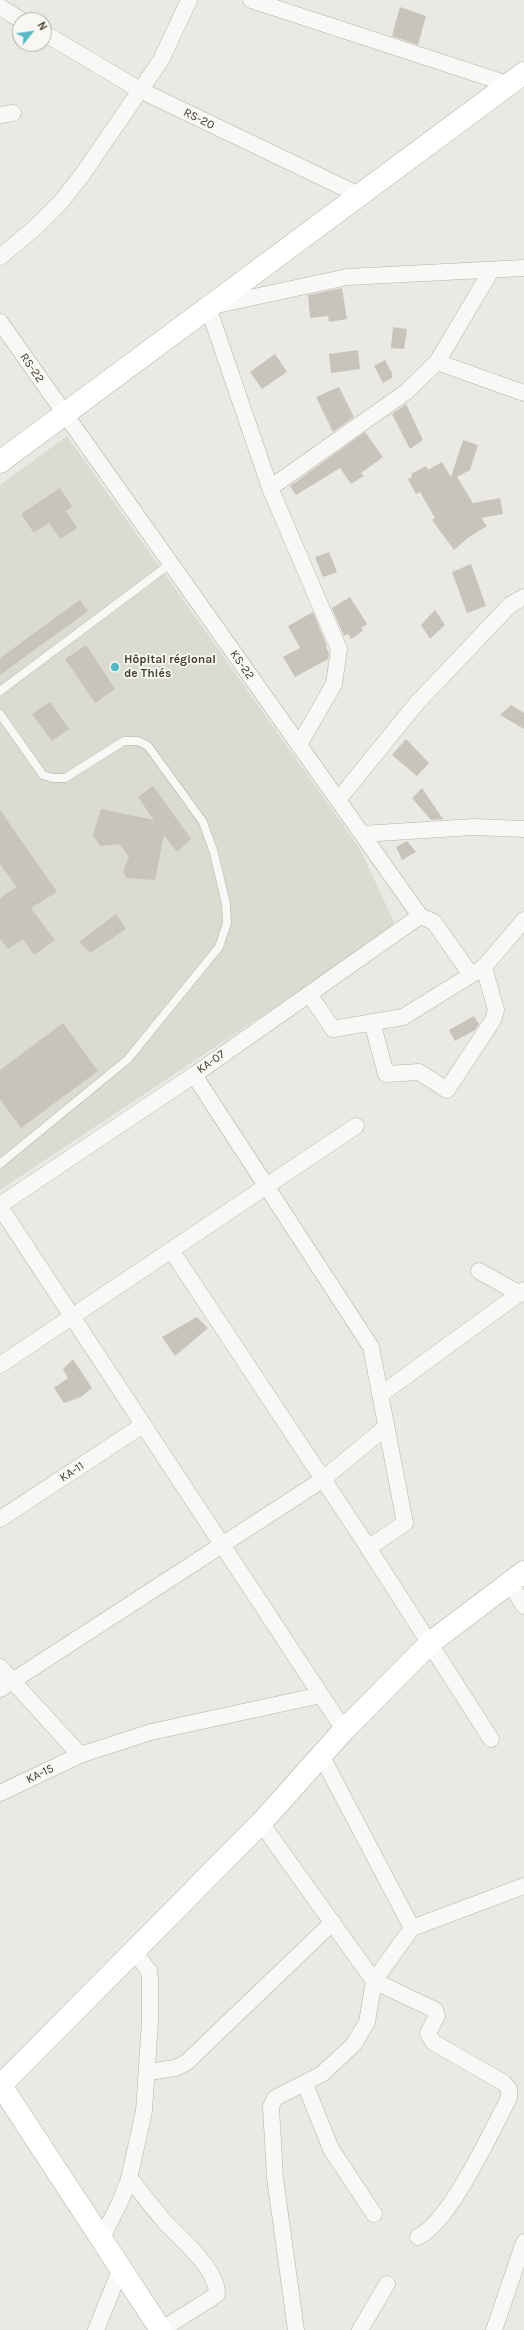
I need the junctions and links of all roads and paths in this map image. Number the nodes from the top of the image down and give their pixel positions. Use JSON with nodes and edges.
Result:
{"nodes":[{"id":1,"x":189,"y":0,"type":"edge"},
{"id":2,"x":251,"y":0,"type":"edge"},
{"id":3,"x":0,"y":7,"type":"edge"},
{"id":4,"x":12,"y":14,"type":"edge"},
{"id":5,"x":52,"y":38,"type":"edge"},
{"id":6,"x":516,"y":78,"type":"edge"},
{"id":7,"x":140,"y":90,"type":"junction"},
{"id":8,"x":359,"y":195,"type":"junction"},
{"id":9,"x":0,"y":257,"type":"edge"},
{"id":10,"x":524,"y":268,"type":"edge"},
{"id":11,"x":491,"y":271,"type":"junction"},
{"id":12,"x":208,"y":307,"type":"junction"},
{"id":13,"x":0,"y":322,"type":"edge"},
{"id":14,"x":437,"y":362,"type":"junction"},
{"id":15,"x":524,"y":393,"type":"edge"},
{"id":16,"x":64,"y":415,"type":"junction"},
{"id":17,"x":0,"y":462,"type":"edge"},
{"id":18,"x":270,"y":488,"type":"junction"},
{"id":19,"x":170,"y":564,"type":"junction"},
{"id":20,"x":524,"y":597,"type":"edge"},
{"id":21,"x":0,"y":690,"type":"edge"},
{"id":22,"x":0,"y":714,"type":"edge"},
{"id":23,"x":299,"y":746,"type":"junction"},
{"id":24,"x":338,"y":800,"type":"junction"},
{"id":25,"x":524,"y":830,"type":"edge"},
{"id":26,"x":362,"y":834,"type":"junction"},
{"id":27,"x":420,"y":916,"type":"junction"},
{"id":28,"x":524,"y":920,"type":"edge"},
{"id":29,"x":477,"y":971,"type":"junction"},
{"id":30,"x":309,"y":994,"type":"junction"},
{"id":31,"x":372,"y":1022,"type":"junction"},
{"id":32,"x":194,"y":1075,"type":"junction"},
{"id":33,"x":356,"y":1126,"type":"dead end"},
{"id":34,"x":0,"y":1164,"type":"edge"},
{"id":35,"x":266,"y":1187,"type":"junction"},
{"id":36,"x":0,"y":1206,"type":"edge"},
{"id":37,"x":171,"y":1250,"type":"junction"},
{"id":38,"x":479,"y":1271,"type":"dead end"},
{"id":39,"x":522,"y":1292,"type":"edge"},
{"id":40,"x":72,"y":1316,"type":"junction"},
{"id":41,"x":0,"y":1364,"type":"edge"},
{"id":42,"x":380,"y":1395,"type":"junction"},
{"id":43,"x":144,"y":1425,"type":"junction"},
{"id":44,"x":386,"y":1427,"type":"junction"},
{"id":45,"x":322,"y":1480,"type":"junction"},
{"id":46,"x":0,"y":1519,"type":"edge"},
{"id":47,"x":222,"y":1544,"type":"junction"},
{"id":48,"x":368,"y":1548,"type":"junction"},
{"id":49,"x":517,"y":1578,"type":"edge"},
{"id":50,"x":524,"y":1606,"type":"edge"},
{"id":51,"x":430,"y":1643,"type":"junction"},
{"id":52,"x":0,"y":1667,"type":"edge"},
{"id":53,"x":6,"y":1685,"type":"edge"},
{"id":54,"x":321,"y":1695,"type":"junction"},
{"id":55,"x":344,"y":1730,"type":"junction"},
{"id":56,"x":491,"y":1739,"type":"dead end"},
{"id":57,"x":80,"y":1755,"type":"junction"},
{"id":58,"x":321,"y":1755,"type":"junction"},
{"id":59,"x":0,"y":1793,"type":"edge"},
{"id":60,"x":261,"y":1823,"type":"junction"},
{"id":61,"x":524,"y":1886,"type":"edge"},
{"id":62,"x":333,"y":1922,"type":"junction"},
{"id":63,"x":412,"y":1928,"type":"junction"},
{"id":64,"x":134,"y":1951,"type":"junction"},
{"id":65,"x":374,"y":1981,"type":"junction"},
{"id":66,"x":148,"y":2072,"type":"junction"},
{"id":67,"x":306,"y":2084,"type":"junction"},
{"id":68,"x":0,"y":2085,"type":"edge"},
{"id":69,"x":129,"y":2177,"type":"junction"},
{"id":70,"x":374,"y":2214,"type":"dead end"},
{"id":71,"x":102,"y":2238,"type":"junction"},
{"id":72,"x":418,"y":2238,"type":"dead end"},
{"id":73,"x":524,"y":2242,"type":"edge"},
{"id":74,"x":121,"y":2268,"type":"junction"},
{"id":75,"x":387,"y":2284,"type":"dead end"},
{"id":76,"x":96,"y":2330,"type":"edge"},
{"id":77,"x":161,"y":2330,"type":"edge"},
{"id":78,"x":296,"y":2330,"type":"edge"},
{"id":79,"x":360,"y":2330,"type":"edge"},
{"id":80,"x":494,"y":2330,"type":"edge"}],
"edges":[{"from":1,"to":7,"type":"street"},
{"from":2,"to":6,"type":"street"},
{"from":3,"to":4,"type":"street"},
{"from":5,"to":7,"type":"street","name":"RS-20"},
{"from":6,"to":8,"type":"main road"},
{"from":7,"to":8,"type":"street","name":"RS-20"},
{"from":7,"to":9,"type":"street"},
{"from":8,"to":12,"type":"main road"},
{"from":10,"to":11,"type":"street"},
{"from":11,"to":12,"type":"street"},
{"from":11,"to":14,"type":"street"},
{"from":12,"to":16,"type":"main road"},
{"from":12,"to":18,"type":"street"},
{"from":13,"to":16,"type":"street","name":"RS-22"},
{"from":14,"to":15,"type":"street"},
{"from":14,"to":18,"type":"street"},
{"from":16,"to":17,"type":"main road"},
{"from":16,"to":19,"type":"street","name":"KS-22"},
{"from":18,"to":23,"type":"street"},
{"from":19,"to":21,"type":"lane"},
{"from":19,"to":23,"type":"street","name":"KS-22"},
{"from":20,"to":24,"type":"street"},
{"from":22,"to":34,"type":"lane"},
{"from":23,"to":24,"type":"street","name":"KS-22"},
{"from":24,"to":26,"type":"street","name":"KS-22"},
{"from":25,"to":26,"type":"street"},
{"from":26,"to":27,"type":"street","name":"KS-22"},
{"from":27,"to":29,"type":"street"},
{"from":27,"to":30,"type":"street","name":"KA-07"},
{"from":28,"to":29,"type":"street"},
{"from":29,"to":31,"type":"street"},
{"from":29,"to":31,"type":"street"},
{"from":30,"to":31,"type":"street"},
{"from":30,"to":32,"type":"street","name":"KA-07"},
{"from":32,"to":35,"type":"street"},
{"from":32,"to":36,"type":"street","name":"KA-07"},
{"from":33,"to":35,"type":"street"},
{"from":35,"to":37,"type":"street"},
{"from":35,"to":42,"type":"street"},
{"from":36,"to":40,"type":"street"},
{"from":37,"to":40,"type":"street"},
{"from":37,"to":45,"type":"street"},
{"from":38,"to":39,"type":"street"},
{"from":39,"to":42,"type":"street"},
{"from":40,"to":41,"type":"street"},
{"from":40,"to":43,"type":"street"},
{"from":42,"to":44,"type":"street"},
{"from":43,"to":46,"type":"street","name":"KA-11"},
{"from":43,"to":47,"type":"street"},
{"from":44,"to":45,"type":"street"},
{"from":44,"to":48,"type":"street"},
{"from":45,"to":47,"type":"street"},
{"from":45,"to":48,"type":"street"},
{"from":47,"to":53,"type":"street"},
{"from":47,"to":54,"type":"street"},
{"from":48,"to":51,"type":"street"},
{"from":49,"to":50,"type":"street"},
{"from":49,"to":51,"type":"main road"},
{"from":51,"to":55,"type":"main road"},
{"from":51,"to":56,"type":"street"},
{"from":52,"to":53,"type":"street"},
{"from":53,"to":57,"type":"street"},
{"from":54,"to":55,"type":"street"},
{"from":54,"to":57,"type":"street","name":"KA-15"},
{"from":55,"to":58,"type":"main road"},
{"from":57,"to":59,"type":"street","name":"KA-15"},
{"from":58,"to":60,"type":"main road"},
{"from":58,"to":63,"type":"street"},
{"from":60,"to":62,"type":"street"},
{"from":60,"to":64,"type":"main road"},
{"from":61,"to":63,"type":"street"},
{"from":62,"to":65,"type":"street"},
{"from":62,"to":66,"type":"street"},
{"from":63,"to":65,"type":"street"},
{"from":64,"to":66,"type":"street"},
{"from":64,"to":68,"type":"main road"},
{"from":65,"to":67,"type":"street"},
{"from":65,"to":72,"type":"street"},
{"from":66,"to":69,"type":"street"},
{"from":67,"to":70,"type":"street"},
{"from":67,"to":78,"type":"street"},
{"from":68,"to":71,"type":"main road"},
{"from":69,"to":71,"type":"street"},
{"from":69,"to":77,"type":"street"},
{"from":71,"to":74,"type":"main road"},
{"from":73,"to":80,"type":"street"},
{"from":74,"to":76,"type":"street"},
{"from":74,"to":77,"type":"main road"},
{"from":75,"to":79,"type":"street"}]}
